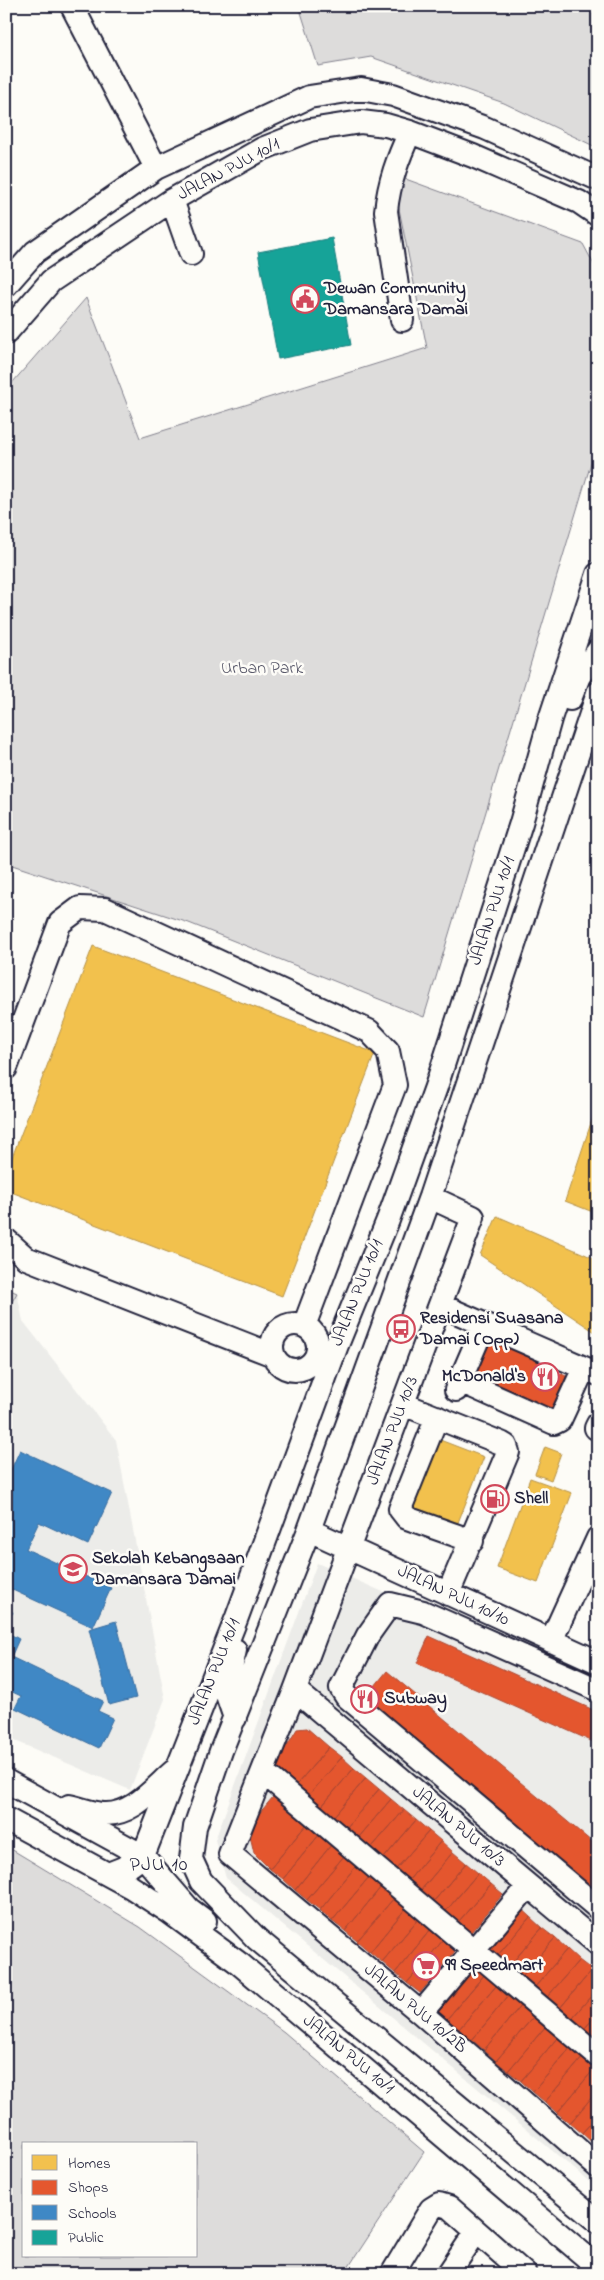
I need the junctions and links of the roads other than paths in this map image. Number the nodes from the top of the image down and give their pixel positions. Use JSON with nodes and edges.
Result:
{"nodes":[{"id":1,"x":72,"y":6,"type":"edge"},
{"id":2,"x":410,"y":132,"type":"junction"},
{"id":3,"x":473,"y":156,"type":"junction"},
{"id":4,"x":156,"y":168,"type":"junction"},
{"id":5,"x":596,"y":178,"type":"edge"},
{"id":6,"x":172,"y":200,"type":"junction"},
{"id":7,"x":598,"y":215,"type":"edge"},
{"id":8,"x":191,"y":254,"type":"dead end"},
{"id":9,"x":6,"y":285,"type":"edge"},
{"id":10,"x":402,"y":320,"type":"dead end"},
{"id":11,"x":6,"y":333,"type":"edge"},
{"id":12,"x":598,"y":574,"type":"edge"},
{"id":13,"x":598,"y":651,"type":"edge"},
{"id":14,"x":598,"y":693,"type":"edge"},
{"id":15,"x":522,"y":823,"type":"junction"},
{"id":16,"x":6,"y":1068,"type":"edge"},
{"id":17,"x":430,"y":1196,"type":"junction"},
{"id":18,"x":6,"y":1240,"type":"edge"},
{"id":19,"x":440,"y":1305,"type":"junction"},
{"id":20,"x":484,"y":1325,"type":"junction"},
{"id":21,"x":310,"y":1331,"type":"junction"},
{"id":22,"x":337,"y":1345,"type":"junction"},
{"id":23,"x":274,"y":1355,"type":"junction"},
{"id":24,"x":297,"y":1370,"type":"junction"},
{"id":25,"x":591,"y":1371,"type":"edge"},
{"id":26,"x":324,"y":1382,"type":"junction"},
{"id":27,"x":403,"y":1404,"type":"junction"},
{"id":28,"x":437,"y":1417,"type":"junction"},
{"id":29,"x":309,"y":1530,"type":"junction"},
{"id":30,"x":598,"y":1538,"type":"edge"},
{"id":31,"x":472,"y":1542,"type":"junction"},
{"id":32,"x":348,"y":1548,"type":"junction"},
{"id":33,"x":448,"y":1594,"type":"junction"},
{"id":34,"x":237,"y":1617,"type":"junction"},
{"id":35,"x":551,"y":1641,"type":"junction"},
{"id":36,"x":598,"y":1662,"type":"edge"},
{"id":37,"x":295,"y":1690,"type":"junction"},
{"id":38,"x":598,"y":1690,"type":"edge"},
{"id":39,"x":235,"y":1718,"type":"junction"},
{"id":40,"x":177,"y":1769,"type":"junction"},
{"id":41,"x":263,"y":1772,"type":"junction"},
{"id":42,"x":6,"y":1781,"type":"edge"},
{"id":43,"x":38,"y":1798,"type":"junction"},
{"id":44,"x":6,"y":1819,"type":"edge"},
{"id":45,"x":230,"y":1854,"type":"joint"},
{"id":46,"x":143,"y":1856,"type":"junction"},
{"id":47,"x":108,"y":1874,"type":"junction"},
{"id":48,"x":528,"y":1886,"type":"junction"},
{"id":49,"x":598,"y":1908,"type":"edge"},
{"id":50,"x":598,"y":1944,"type":"edge"},
{"id":51,"x":473,"y":1951,"type":"junction"},
{"id":52,"x":240,"y":1964,"type":"junction"},
{"id":53,"x":421,"y":2013,"type":"junction"},
{"id":54,"x":598,"y":2056,"type":"edge"},
{"id":55,"x":598,"y":2167,"type":"edge"},
{"id":56,"x":598,"y":2222,"type":"edge"},
{"id":57,"x":476,"y":2232,"type":"junction"},
{"id":58,"x":598,"y":2267,"type":"edge"},
{"id":59,"x":392,"y":2274,"type":"edge"},
{"id":60,"x":448,"y":2274,"type":"edge"},
{"id":61,"x":525,"y":2274,"type":"edge"}],
"edges":[{"from":1,"to":4,"type":"street"},
{"from":2,"to":3,"type":"street","name":"JALAN PJU 10/1"},
{"from":2,"to":6,"type":"street","name":"JALAN PJU 10/1"},
{"from":2,"to":10,"type":"street"},
{"from":3,"to":5,"type":"street"},
{"from":3,"to":7,"type":"street","name":"JALAN PJU 10/1"},
{"from":4,"to":5,"type":"street","name":"JALAN PJU 10/1"},
{"from":4,"to":9,"type":"street","name":"JALAN PJU 10/1"},
{"from":6,"to":8,"type":"street"},
{"from":6,"to":11,"type":"street","name":"JALAN PJU 10/1"},
{"from":12,"to":15,"type":"street","name":"JALAN PJU 10/1"},
{"from":13,"to":15,"type":"street"},
{"from":14,"to":17,"type":"street","name":"JALAN PJU 10/1"},
{"from":15,"to":22,"type":"street","name":"JALAN PJU 10/1"},
{"from":16,"to":21,"type":"street"},
{"from":17,"to":19,"type":"street","name":"JALAN PJU 10/3"},
{"from":17,"to":29,"type":"street","name":"JALAN PJU 10/1"},
{"from":18,"to":23,"type":"street"},
{"from":19,"to":20,"type":"street"},
{"from":19,"to":27,"type":"street","name":"JALAN PJU 10/3"},
{"from":20,"to":25,"type":"street"},
{"from":20,"to":25,"type":"street"},
{"from":21,"to":22,"type":"street"},
{"from":21,"to":23,"type":"street"},
{"from":21,"to":24,"type":"street"},
{"from":22,"to":26,"type":"street","name":"JALAN PJU 10/1"},
{"from":23,"to":24,"type":"street"},
{"from":24,"to":26,"type":"street"},
{"from":26,"to":34,"type":"street","name":"JALAN PJU 10/1"},
{"from":27,"to":28,"type":"street"},
{"from":27,"to":32,"type":"street","name":"JALAN PJU 10/3"},
{"from":28,"to":31,"type":"street"},
{"from":28,"to":31,"type":"street"},
{"from":29,"to":32,"type":"street","name":"JALAN PJU 10/10"},
{"from":29,"to":39,"type":"street","name":"JALAN PJU 10/1"},
{"from":30,"to":35,"type":"street"},
{"from":31,"to":33,"type":"street"},
{"from":32,"to":33,"type":"street","name":"JALAN PJU 10/10"},
{"from":32,"to":37,"type":"street","name":"JALAN PJU 10/3"},
{"from":33,"to":35,"type":"street","name":"JALAN PJU 10/10"},
{"from":34,"to":39,"type":"street"},
{"from":34,"to":40,"type":"street","name":"JALAN PJU 10/1"},
{"from":35,"to":36,"type":"street","name":"JALAN PJU 10/10"},
{"from":37,"to":41,"type":"street","name":"JALAN PJU 10/3"},
{"from":37,"to":48,"type":"street","name":"JALAN PJU 10/3"},
{"from":38,"to":49,"type":"street"},
{"from":39,"to":56,"type":"street","name":"JALAN PJU 10/1"},
{"from":40,"to":43,"type":"street"},
{"from":40,"to":46,"type":"street","name":"JALAN PJU 10/1"},
{"from":41,"to":45,"type":"street","name":"JALAN PJU 10/3"},
{"from":41,"to":51,"type":"street"},
{"from":42,"to":43,"type":"street"},
{"from":43,"to":46,"type":"street"},
{"from":44,"to":47,"type":"street","name":"JALAN PJU 10/1"},
{"from":45,"to":53,"type":"street","name":"JALAN PJU 10/2B"},
{"from":46,"to":47,"type":"street"},
{"from":46,"to":52,"type":"street"},
{"from":47,"to":52,"type":"street","name":"JALAN PJU 10/1"},
{"from":48,"to":50,"type":"street","name":"JALAN PJU 10/3"},
{"from":48,"to":51,"type":"street"},
{"from":51,"to":53,"type":"street"},
{"from":51,"to":54,"type":"street"},
{"from":52,"to":58,"type":"street","name":"JALAN PJU 10/1"},
{"from":53,"to":55,"type":"street","name":"JALAN PJU 10/2B"},
{"from":57,"to":59,"type":"street"},
{"from":57,"to":60,"type":"street"},
{"from":57,"to":61,"type":"street"}]}
